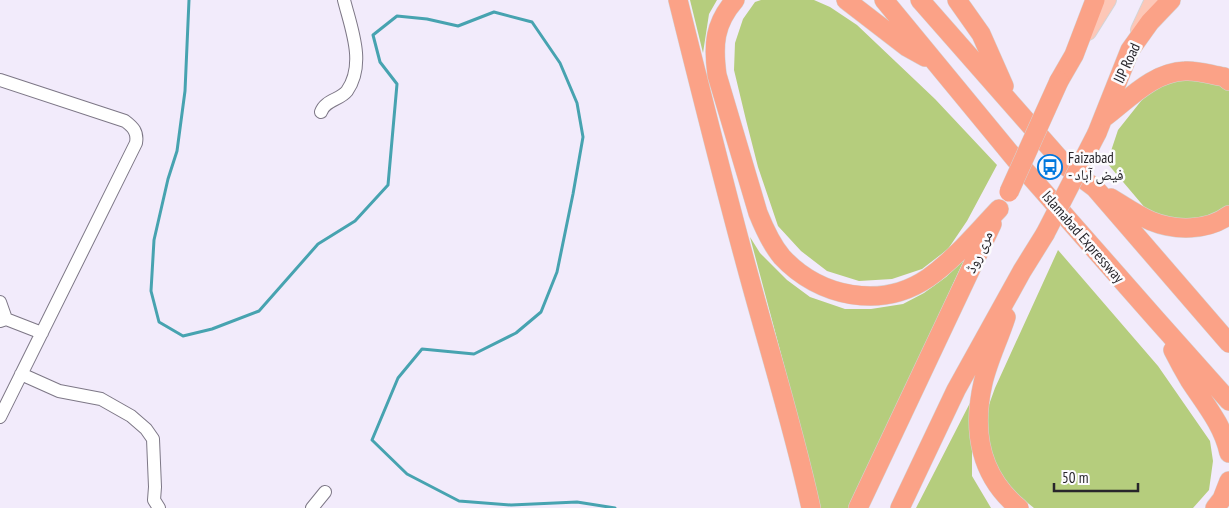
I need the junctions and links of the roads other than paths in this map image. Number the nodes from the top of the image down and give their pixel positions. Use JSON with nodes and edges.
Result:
{"nodes":[{"id":1,"x":344,"y":0,"type":"edge"},
{"id":2,"x":678,"y":0,"type":"edge"},
{"id":3,"x":735,"y":0,"type":"edge"},
{"id":4,"x":846,"y":0,"type":"edge"},
{"id":5,"x":884,"y":0,"type":"edge"},
{"id":6,"x":920,"y":0,"type":"edge"},
{"id":7,"x":957,"y":0,"type":"edge"},
{"id":8,"x":1094,"y":0,"type":"edge"},
{"id":9,"x":1108,"y":0,"type":"edge"},
{"id":10,"x":1153,"y":0,"type":"edge"},
{"id":11,"x":1171,"y":0,"type":"edge"},
{"id":12,"x":1130,"y":50,"type":"junction"},
{"id":13,"x":1074,"y":55,"type":"junction"},
{"id":14,"x":939,"y":66,"type":"junction"},
{"id":15,"x":0,"y":80,"type":"edge"},
{"id":16,"x":1229,"y":81,"type":"edge"},
{"id":17,"x":1011,"y":102,"type":"junction"},
{"id":18,"x":321,"y":112,"type":"dead end"},
{"id":19,"x":1101,"y":125,"type":"junction"},
{"id":20,"x":1095,"y":188,"type":"junction"},
{"id":21,"x":999,"y":209,"type":"junction"},
{"id":22,"x":1229,"y":215,"type":"edge"},
{"id":23,"x":1022,"y":271,"type":"junction"},
{"id":24,"x":0,"y":302,"type":"edge"},
{"id":25,"x":1155,"y":318,"type":"junction"},
{"id":26,"x":3,"y":320,"type":"edge"},
{"id":27,"x":42,"y":333,"type":"junction"},
{"id":28,"x":1229,"y":343,"type":"edge"},
{"id":29,"x":21,"y":374,"type":"junction"},
{"id":30,"x":1229,"y":400,"type":"edge"},
{"id":31,"x":0,"y":417,"type":"edge"},
{"id":32,"x":1229,"y":453,"type":"edge"},
{"id":33,"x":1229,"y":481,"type":"edge"},
{"id":34,"x":325,"y":492,"type":"dead end"},
{"id":35,"x":159,"y":508,"type":"edge"},
{"id":36,"x":312,"y":508,"type":"edge"},
{"id":37,"x":811,"y":508,"type":"edge"},
{"id":38,"x":858,"y":508,"type":"edge"},
{"id":39,"x":900,"y":508,"type":"edge"},
{"id":40,"x":1019,"y":508,"type":"edge"},
{"id":41,"x":1215,"y":508,"type":"edge"}],
"edges":[{"from":1,"to":18,"type":"street"},
{"from":2,"to":37,"type":"highway"},
{"from":3,"to":21,"type":"highway"},
{"from":4,"to":14,"type":"highway"},
{"from":5,"to":14,"type":"highway","name":"Islamabad Expressway"},
{"from":6,"to":17,"type":"highway"},
{"from":7,"to":17,"type":"highway"},
{"from":8,"to":13,"type":"highway"},
{"from":9,"to":13,"type":"main road","name":"مری روڈ"},
{"from":10,"to":12,"type":"main road"},
{"from":11,"to":12,"type":"highway","name":"IJP Road"},
{"from":12,"to":19,"type":"highway","name":"IJP Road"},
{"from":13,"to":21,"type":"highway","name":"مری روڈ","bridge":true},
{"from":14,"to":25,"type":"highway","name":"Islamabad Expressway"},
{"from":15,"to":27,"type":"street"},
{"from":16,"to":19,"type":"highway"},
{"from":17,"to":20,"type":"highway"},
{"from":19,"to":23,"type":"highway","bridge":true},
{"from":20,"to":22,"type":"highway"},
{"from":20,"to":28,"type":"highway"},
{"from":21,"to":38,"type":"highway","name":"مری روڈ"},
{"from":23,"to":39,"type":"highway"},
{"from":23,"to":40,"type":"highway"},
{"from":24,"to":26,"type":"street"},
{"from":25,"to":30,"type":"highway","name":"Islamabad Expressway"},
{"from":25,"to":32,"type":"highway"},
{"from":26,"to":27,"type":"street"},
{"from":27,"to":29,"type":"street"},
{"from":29,"to":31,"type":"street"},
{"from":29,"to":35,"type":"street"},
{"from":33,"to":41,"type":"highway"},
{"from":34,"to":36,"type":"street"}]}
